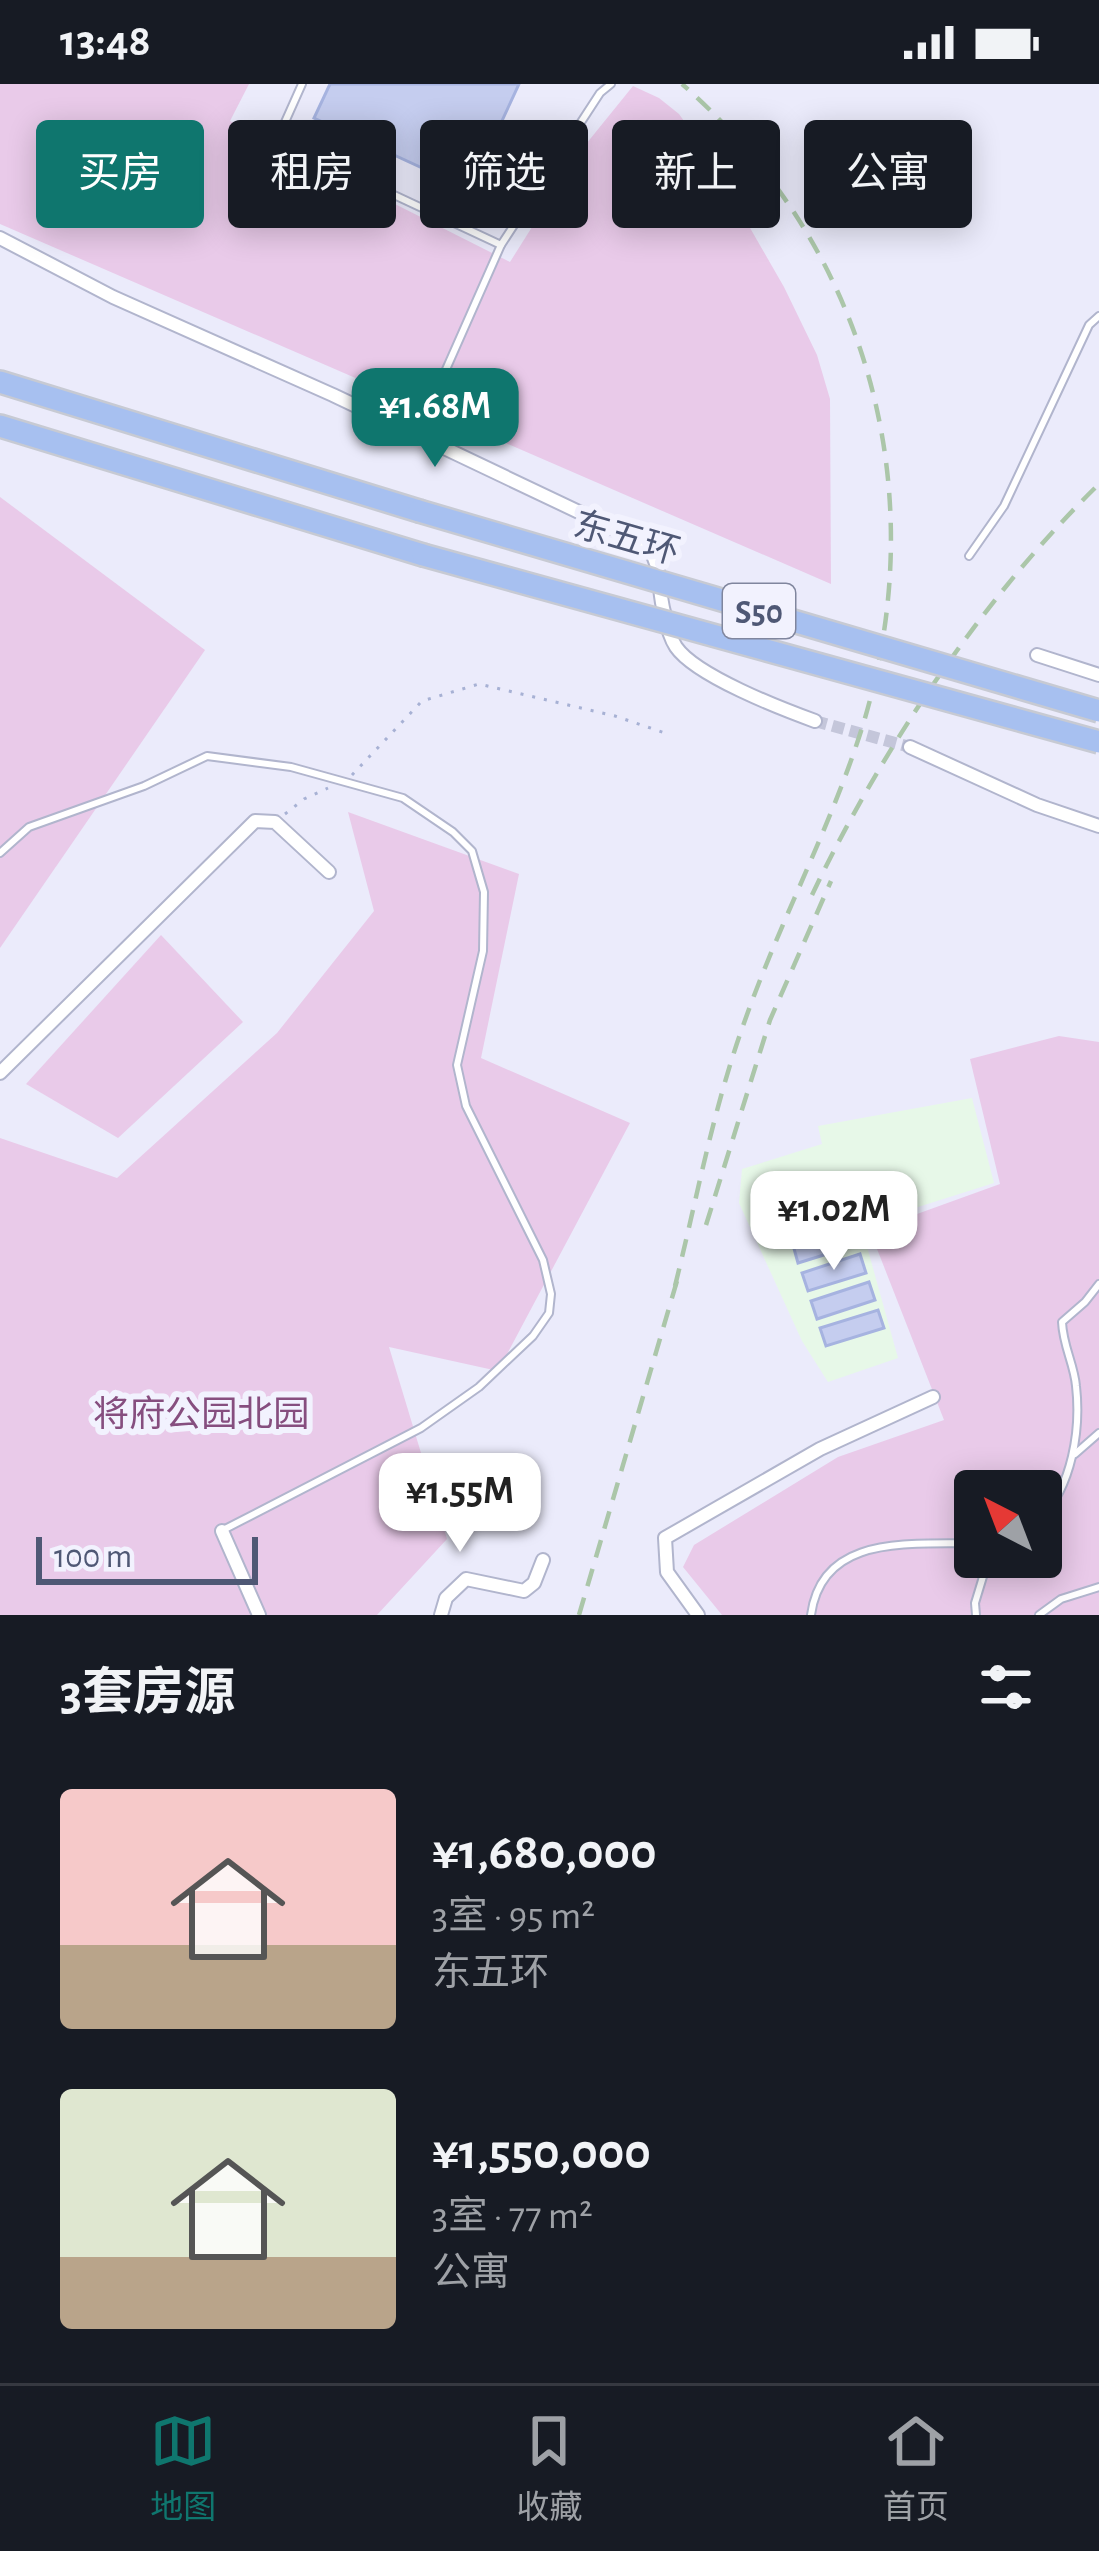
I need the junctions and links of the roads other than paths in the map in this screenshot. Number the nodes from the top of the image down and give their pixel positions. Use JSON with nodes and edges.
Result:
{"nodes":[{"id":1,"x":302,"y":84,"type":"edge"},
{"id":2,"x":610,"y":84,"type":"edge"},
{"id":3,"x":0,"y":238,"type":"edge"},
{"id":4,"x":501,"y":245,"type":"junction"},
{"id":5,"x":1099,"y":316,"type":"edge"},
{"id":6,"x":0,"y":382,"type":"edge"},
{"id":7,"x":0,"y":426,"type":"edge"},
{"id":8,"x":417,"y":435,"type":"junction"},
{"id":9,"x":969,"y":556,"type":"dead end"},
{"id":10,"x":1037,"y":655,"type":"dead end"},
{"id":11,"x":1099,"y":675,"type":"edge"},
{"id":12,"x":1099,"y":711,"type":"edge"},
{"id":13,"x":815,"y":721,"type":"tunnel mouth"},
{"id":14,"x":1099,"y":742,"type":"edge"},
{"id":15,"x":910,"y":747,"type":"tunnel mouth"},
{"id":16,"x":1099,"y":826,"type":"edge"},
{"id":17,"x":0,"y":853,"type":"edge"},
{"id":18,"x":329,"y":872,"type":"dead end"},
{"id":19,"x":0,"y":1073,"type":"edge"},
{"id":20,"x":1099,"y":1284,"type":"edge"},
{"id":21,"x":933,"y":1396,"type":"dead end"},
{"id":22,"x":1099,"y":1433,"type":"edge"},
{"id":23,"x":1072,"y":1456,"type":"junction"},
{"id":24,"x":1062,"y":1488,"type":"edge"},
{"id":25,"x":222,"y":1531,"type":"joint"},
{"id":26,"x":954,"y":1544,"type":"edge"},
{"id":27,"x":543,"y":1560,"type":"dead end"},
{"id":28,"x":983,"y":1578,"type":"edge"},
{"id":29,"x":1099,"y":1587,"type":"edge"},
{"id":30,"x":259,"y":1615,"type":"edge"},
{"id":31,"x":441,"y":1615,"type":"edge"},
{"id":32,"x":698,"y":1615,"type":"edge"},
{"id":33,"x":811,"y":1615,"type":"edge"},
{"id":34,"x":976,"y":1615,"type":"edge"},
{"id":35,"x":1039,"y":1615,"type":"edge"}],
"edges":[{"from":1,"to":4,"type":"lane"},
{"from":2,"to":4,"type":"lane"},
{"from":3,"to":8,"type":"street"},
{"from":4,"to":8,"type":"lane"},
{"from":5,"to":9,"type":"lane"},
{"from":6,"to":12,"type":"highway","name":"东五环","number":"S50","bridge":true},
{"from":7,"to":14,"type":"highway","name":"东五环","number":"S50","bridge":true},
{"from":8,"to":13,"type":"street"},
{"from":10,"to":11,"type":"street"},
{"from":15,"to":16,"type":"street"},
{"from":17,"to":25,"type":"lane"},
{"from":18,"to":19,"type":"street"},
{"from":20,"to":23,"type":"lane"},
{"from":21,"to":32,"type":"street"},
{"from":22,"to":23,"type":"lane"},
{"from":23,"to":24,"type":"lane"},
{"from":25,"to":30,"type":"street"},
{"from":26,"to":33,"type":"lane"},
{"from":27,"to":31,"type":"street"},
{"from":28,"to":34,"type":"lane"},
{"from":29,"to":35,"type":"lane"}]}
